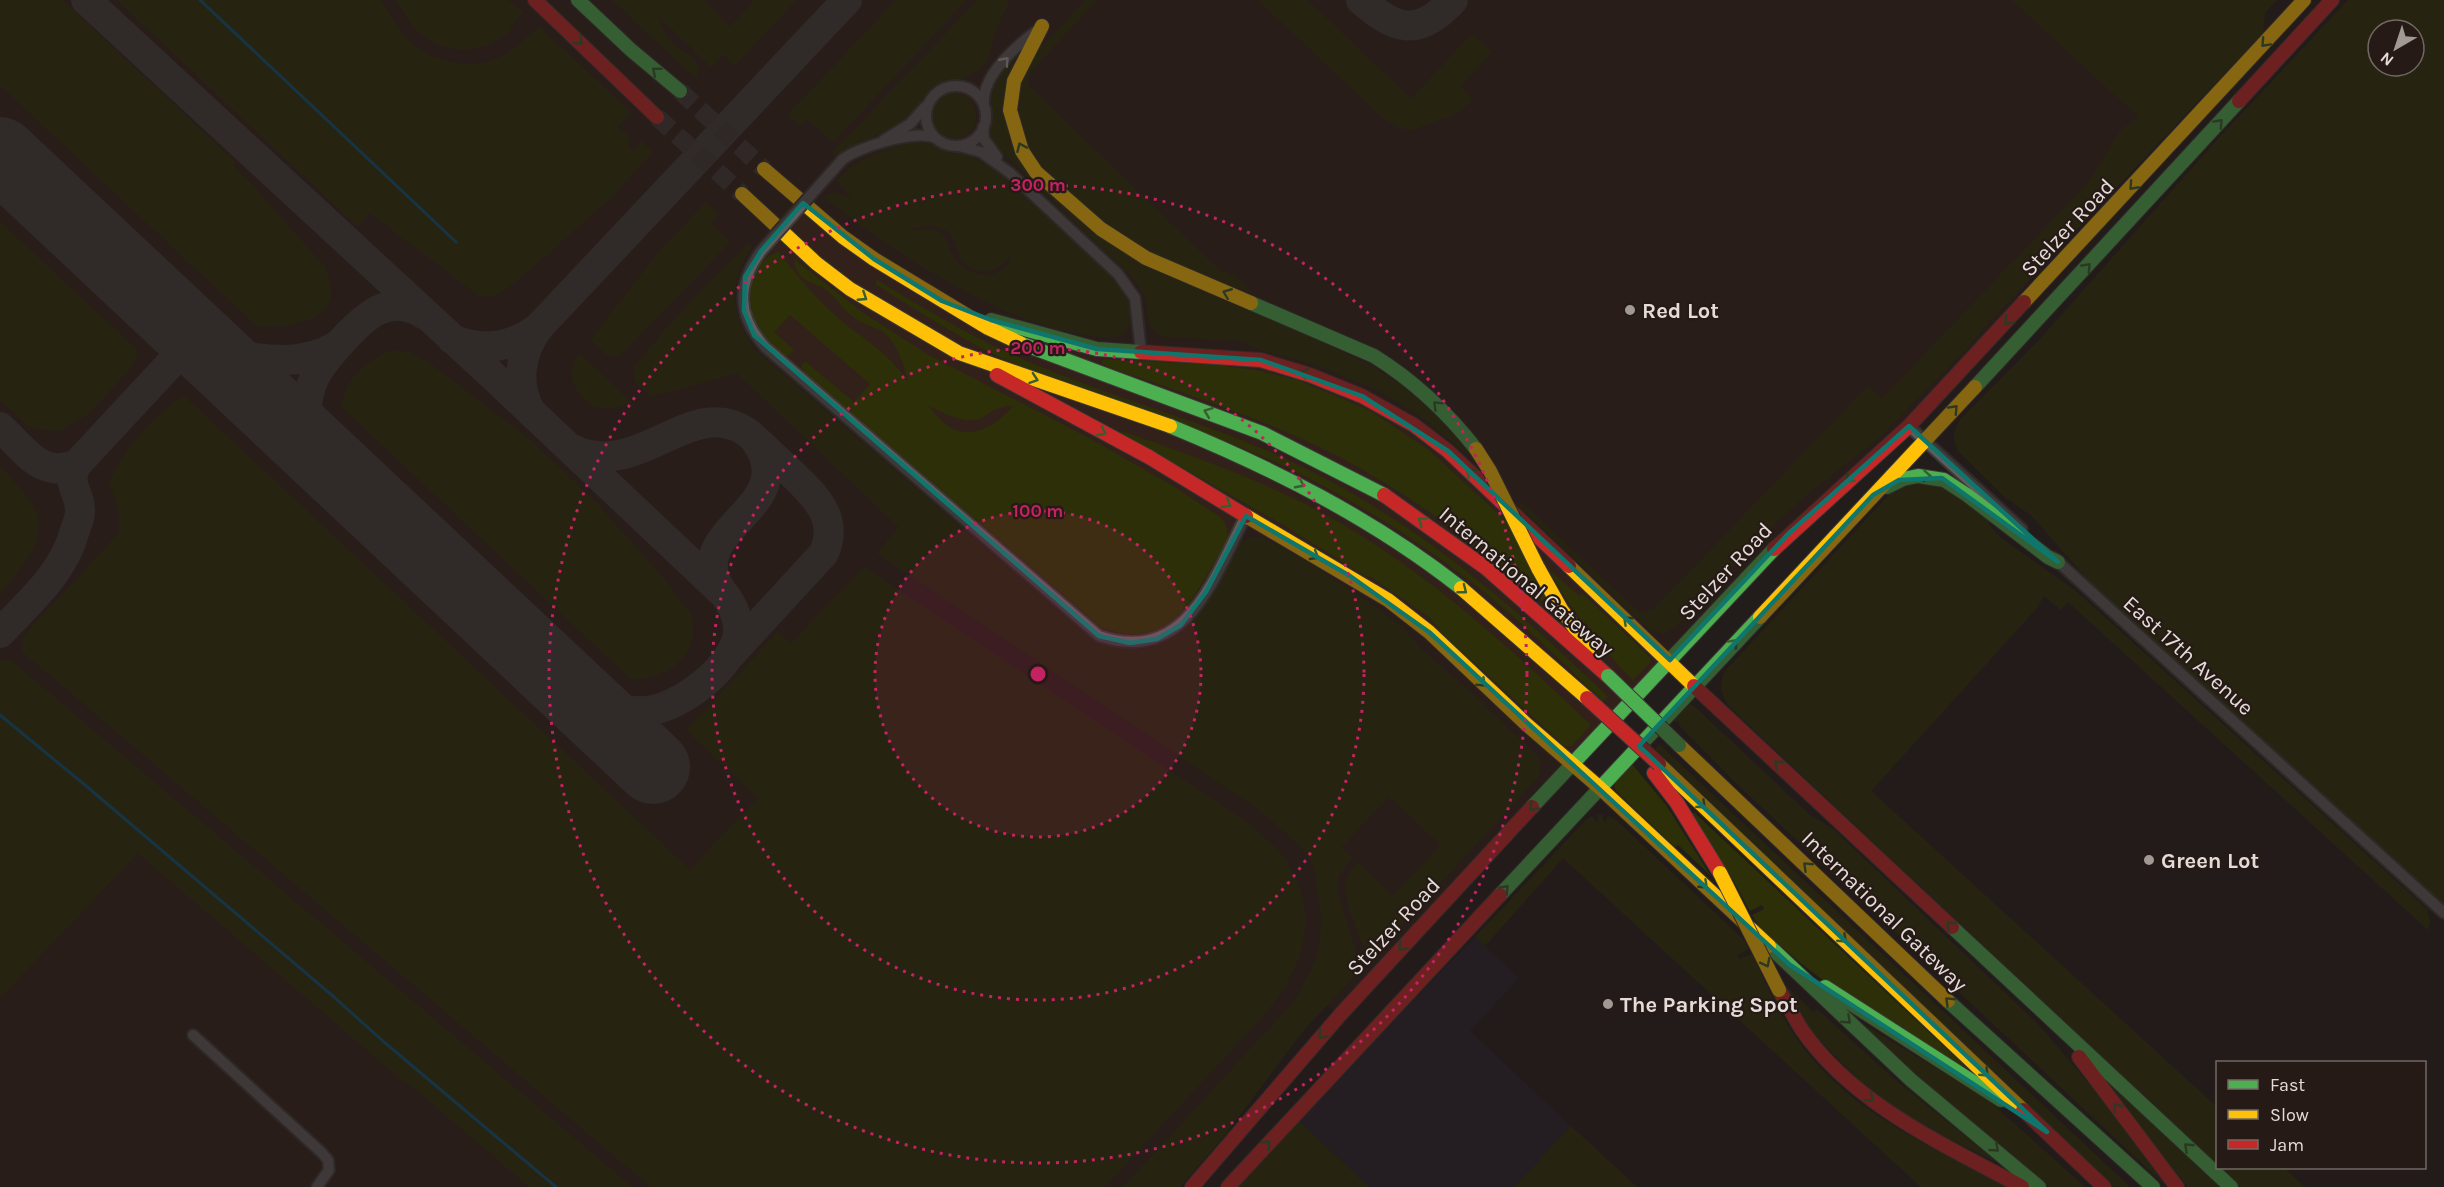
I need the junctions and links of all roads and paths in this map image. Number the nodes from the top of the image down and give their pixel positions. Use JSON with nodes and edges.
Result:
{"nodes":[{"id":1,"x":535,"y":0,"type":"edge"},
{"id":2,"x":578,"y":0,"type":"edge"},
{"id":3,"x":2304,"y":0,"type":"edge"},
{"id":4,"x":2332,"y":0,"type":"edge"},
{"id":5,"x":1042,"y":26,"type":"joint"},
{"id":6,"x":680,"y":91,"type":"tunnel mouth"},
{"id":7,"x":929,"y":101,"type":"junction"},
{"id":8,"x":984,"y":105,"type":"junction"},
{"id":9,"x":657,"y":117,"type":"tunnel mouth"},
{"id":10,"x":984,"y":127,"type":"junction"},
{"id":11,"x":937,"y":139,"type":"junction"},
{"id":12,"x":876,"y":144,"type":"junction"},
{"id":13,"x":958,"y":146,"type":"junction"},
{"id":14,"x":764,"y":169,"type":"tunnel mouth"},
{"id":15,"x":1011,"y":173,"type":"junction"},
{"id":16,"x":742,"y":194,"type":"tunnel mouth"},
{"id":17,"x":942,"y":301,"type":"junction"},
{"id":18,"x":1141,"y":352,"type":"junction"},
{"id":19,"x":959,"y":353,"type":"junction"},
{"id":20,"x":1909,"y":426,"type":"junction"},
{"id":21,"x":1925,"y":440,"type":"junction"},
{"id":22,"x":1873,"y":495,"type":"junction"},
{"id":23,"x":1246,"y":516,"type":"junction"},
{"id":24,"x":2058,"y":562,"type":"junction"},
{"id":25,"x":1670,"y":660,"type":"junction"},
{"id":26,"x":1608,"y":676,"type":"junction"},
{"id":27,"x":1694,"y":686,"type":"junction"},
{"id":28,"x":1573,"y":765,"type":"junction"},
{"id":29,"x":1656,"y":769,"type":"junction"},
{"id":30,"x":1600,"y":788,"type":"junction"},
{"id":31,"x":2444,"y":913,"type":"edge"},
{"id":32,"x":1790,"y":965,"type":"junction"},
{"id":33,"x":2038,"y":1008,"type":"junction"},
{"id":34,"x":193,"y":1035,"type":"dead end"},
{"id":35,"x":2038,"y":1083,"type":"junction"},
{"id":36,"x":2047,"y":1132,"type":"junction"},
{"id":37,"x":317,"y":1187,"type":"edge"},
{"id":38,"x":1192,"y":1187,"type":"edge"},
{"id":39,"x":1228,"y":1187,"type":"edge"},
{"id":40,"x":2022,"y":1187,"type":"edge"},
{"id":41,"x":2039,"y":1187,"type":"edge"},
{"id":42,"x":2104,"y":1187,"type":"edge"},
{"id":43,"x":2138,"y":1187,"type":"edge"},
{"id":44,"x":2153,"y":1187,"type":"edge"},
{"id":45,"x":2177,"y":1187,"type":"edge"},
{"id":46,"x":2231,"y":1187,"type":"edge"}],
"edges":[{"from":1,"to":9,"type":"main road","one_way":true},
{"from":6,"to":2,"type":"main road","one_way":true},
{"from":3,"to":20,"type":"main road","name":"Stelzer Road","one_way":true},
{"from":21,"to":4,"type":"main road","name":"Stelzer Road","one_way":true},
{"from":8,"to":5,"type":"street","one_way":true},
{"from":26,"to":5,"type":"main road","one_way":true,"bridge":true},
{"from":7,"to":8,"type":"street"},
{"from":7,"to":11,"type":"street"},
{"from":7,"to":12,"type":"street"},
{"from":8,"to":10,"type":"street"},
{"from":10,"to":13,"type":"street"},
{"from":10,"to":15,"type":"street"},
{"from":11,"to":12,"type":"street"},
{"from":11,"to":13,"type":"street"},
{"from":12,"to":23,"type":"street","bridge":true},
{"from":13,"to":15,"type":"street"},
{"from":14,"to":17,"type":"main road","name":"International Gateway"},
{"from":15,"to":18,"type":"street"},
{"from":16,"to":19,"type":"main road","one_way":true},
{"from":17,"to":18,"type":"main road"},
{"from":26,"to":17,"type":"main road","name":"International Gateway","one_way":true},
{"from":25,"to":18,"type":"main road","one_way":true},
{"from":19,"to":23,"type":"main road","one_way":true},
{"from":19,"to":29,"type":"main road","one_way":true,"bridge":true},
{"from":20,"to":21,"type":"street","name":"East 17th Avenue"},
{"from":20,"to":25,"type":"main road","name":"Stelzer Road","one_way":true},
{"from":21,"to":22,"type":"main road","name":"Stelzer Road"},
{"from":21,"to":24,"type":"street","name":"East 17th Avenue"},
{"from":22,"to":24,"type":"main road","one_way":true},
{"from":27,"to":22,"type":"main road","name":"Stelzer Road","one_way":true},
{"from":23,"to":28,"type":"main road","one_way":true},
{"from":24,"to":31,"type":"street","name":"East 17th Avenue"},
{"from":25,"to":27,"type":"main road"},
{"from":25,"to":28,"type":"main road","name":"Stelzer Road"},
{"from":35,"to":26,"type":"main road","name":"International Gateway","one_way":true,"bridge":true},
{"from":27,"to":30,"type":"main road","name":"Stelzer Road"},
{"from":33,"to":27,"type":"main road","one_way":true},
{"from":28,"to":30,"type":"main road"},
{"from":28,"to":38,"type":"main road","name":"Stelzer Road","one_way":true},
{"from":29,"to":36,"type":"main road","one_way":true},
{"from":29,"to":40,"type":"main road","one_way":true,"bridge":true},
{"from":30,"to":32,"type":"main road","one_way":true},
{"from":39,"to":30,"type":"main road","name":"Stelzer Road","one_way":true},
{"from":32,"to":36,"type":"main road"},
{"from":32,"to":41,"type":"main road","one_way":true},
{"from":45,"to":33,"type":"main road","one_way":true},
{"from":46,"to":33,"type":"main road","one_way":true},
{"from":34,"to":37,"type":"street"},
{"from":35,"to":43,"type":"main road"},
{"from":35,"to":44,"type":"main road","name":"International Gateway"},
{"from":36,"to":42,"type":"main road"}]}
